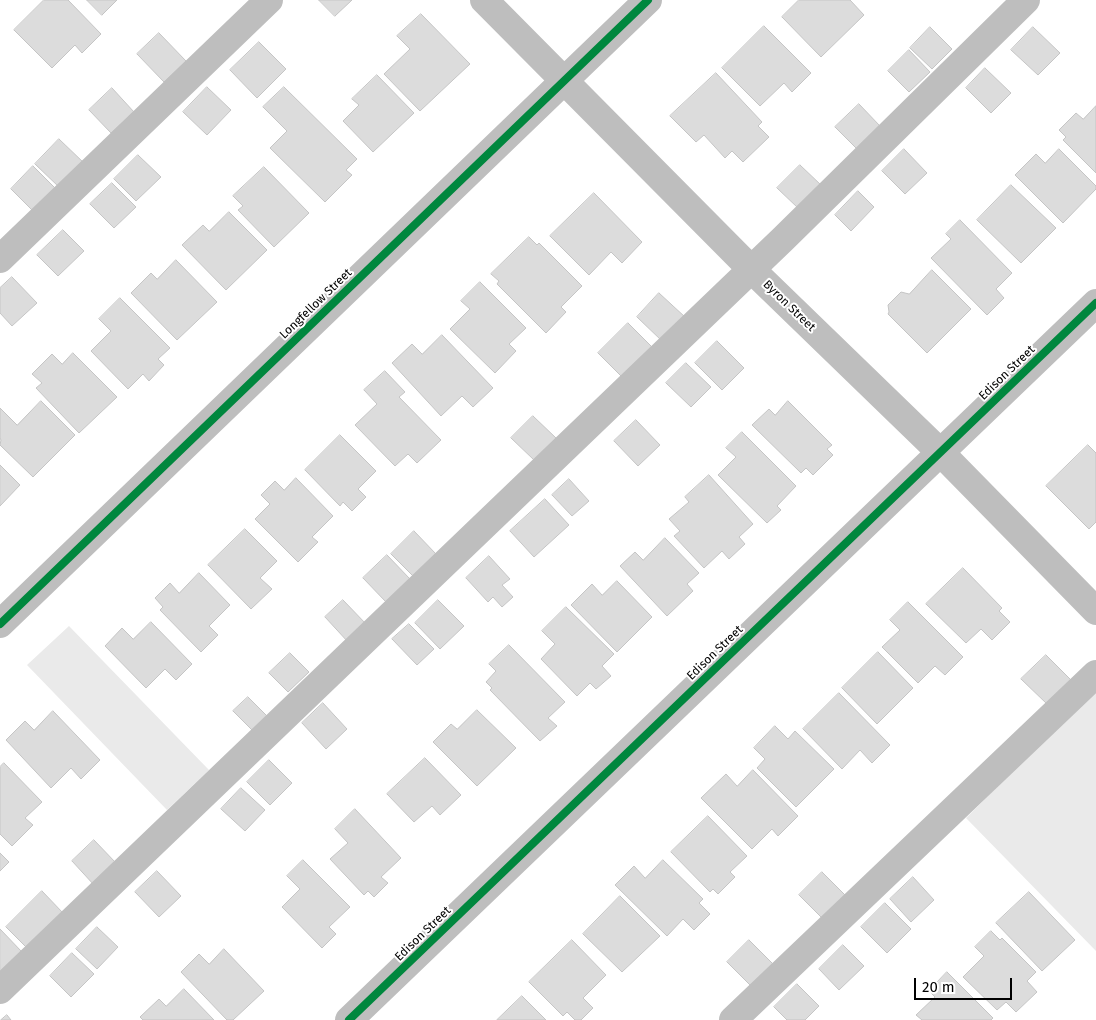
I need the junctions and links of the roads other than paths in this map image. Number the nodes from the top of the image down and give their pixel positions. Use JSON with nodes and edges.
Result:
{"nodes":[{"id":1,"x":269,"y":0,"type":"edge"},
{"id":2,"x":484,"y":0,"type":"edge"},
{"id":3,"x":648,"y":0,"type":"edge"},
{"id":4,"x":1026,"y":0,"type":"edge"},
{"id":5,"x":564,"y":80,"type":"junction"},
{"id":6,"x":0,"y":259,"type":"edge"},
{"id":7,"x":752,"y":269,"type":"junction"},
{"id":8,"x":1096,"y":303,"type":"edge"},
{"id":9,"x":940,"y":452,"type":"junction"},
{"id":10,"x":1096,"y":612,"type":"edge"},
{"id":11,"x":0,"y":624,"type":"edge"},
{"id":12,"x":1096,"y":674,"type":"edge"},
{"id":13,"x":0,"y":990,"type":"edge"},
{"id":14,"x":349,"y":1020,"type":"edge"},
{"id":15,"x":733,"y":1020,"type":"edge"}],
"edges":[{"from":1,"to":6,"type":"street"},
{"from":2,"to":5,"type":"street","name":"Byron Street"},
{"from":3,"to":5,"type":"street","name":"Longfellow Street"},
{"from":4,"to":7,"type":"street"},
{"from":5,"to":7,"type":"street","name":"Byron Street"},
{"from":5,"to":11,"type":"street","name":"Longfellow Street"},
{"from":7,"to":9,"type":"street","name":"Byron Street"},
{"from":7,"to":13,"type":"street"},
{"from":8,"to":9,"type":"street","name":"Edison Street"},
{"from":9,"to":10,"type":"street","name":"Byron Street"},
{"from":9,"to":14,"type":"street","name":"Edison Street"},
{"from":12,"to":15,"type":"street"}]}
